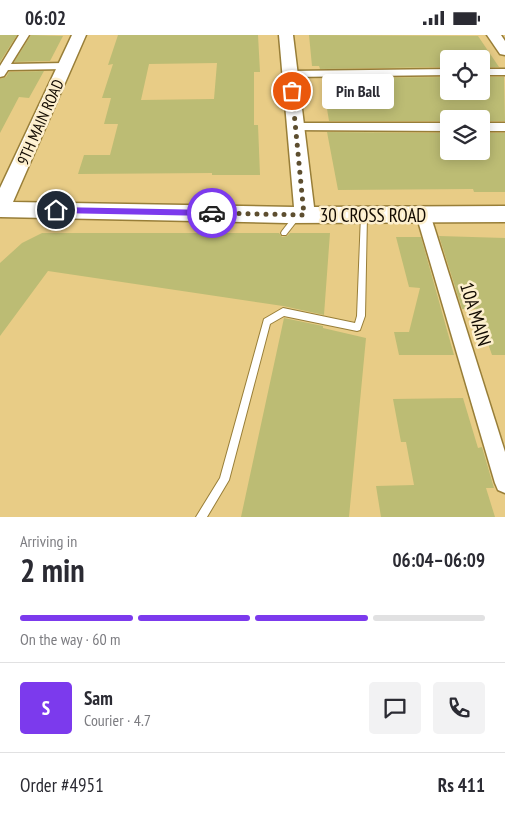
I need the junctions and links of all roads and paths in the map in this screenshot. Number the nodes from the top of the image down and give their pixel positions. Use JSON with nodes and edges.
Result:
{"nodes":[{"id":1,"x":24,"y":35,"type":"edge"},
{"id":2,"x":79,"y":35,"type":"edge"},
{"id":3,"x":286,"y":35,"type":"edge"},
{"id":4,"x":494,"y":35,"type":"edge"},
{"id":5,"x":505,"y":51,"type":"edge"},
{"id":6,"x":65,"y":66,"type":"junction"},
{"id":7,"x":2,"y":71,"type":"edge"},
{"id":8,"x":440,"y":72,"type":"edge"},
{"id":9,"x":490,"y":72,"type":"edge"},
{"id":10,"x":505,"y":72,"type":"edge"},
{"id":11,"x":290,"y":73,"type":"junction"},
{"id":12,"x":295,"y":127,"type":"junction"},
{"id":13,"x":440,"y":127,"type":"edge"},
{"id":14,"x":490,"y":127,"type":"edge"},
{"id":15,"x":505,"y":127,"type":"edge"},
{"id":16,"x":0,"y":209,"type":"edge"},
{"id":17,"x":423,"y":214,"type":"junction"},
{"id":18,"x":505,"y":214,"type":"edge"},
{"id":19,"x":302,"y":215,"type":"junction"},
{"id":20,"x":364,"y":215,"type":"junction"},
{"id":21,"x":284,"y":233,"type":"dead end"},
{"id":22,"x":505,"y":483,"type":"edge"},
{"id":23,"x":201,"y":517,"type":"edge"}],
"edges":[{"from":1,"to":7,"type":"street"},
{"from":2,"to":6,"type":"main road","name":"9TH MAIN ROAD"},
{"from":3,"to":11,"type":"main road"},
{"from":4,"to":5,"type":"main road"},
{"from":6,"to":7,"type":"street"},
{"from":6,"to":16,"type":"main road","name":"9TH MAIN ROAD"},
{"from":8,"to":11,"type":"street"},
{"from":9,"to":10,"type":"street"},
{"from":11,"to":12,"type":"main road"},
{"from":12,"to":13,"type":"street"},
{"from":12,"to":19,"type":"main road"},
{"from":14,"to":15,"type":"street"},
{"from":16,"to":19,"type":"main road","name":"30 CROSS ROAD"},
{"from":17,"to":18,"type":"main road","name":"30 CROSS ROAD"},
{"from":17,"to":20,"type":"main road","name":"30 CROSS ROAD"},
{"from":17,"to":22,"type":"street","name":"10A MAIN"},
{"from":19,"to":20,"type":"main road","name":"30 CROSS ROAD"},
{"from":19,"to":21,"type":"lane"},
{"from":20,"to":23,"type":"lane"}]}
